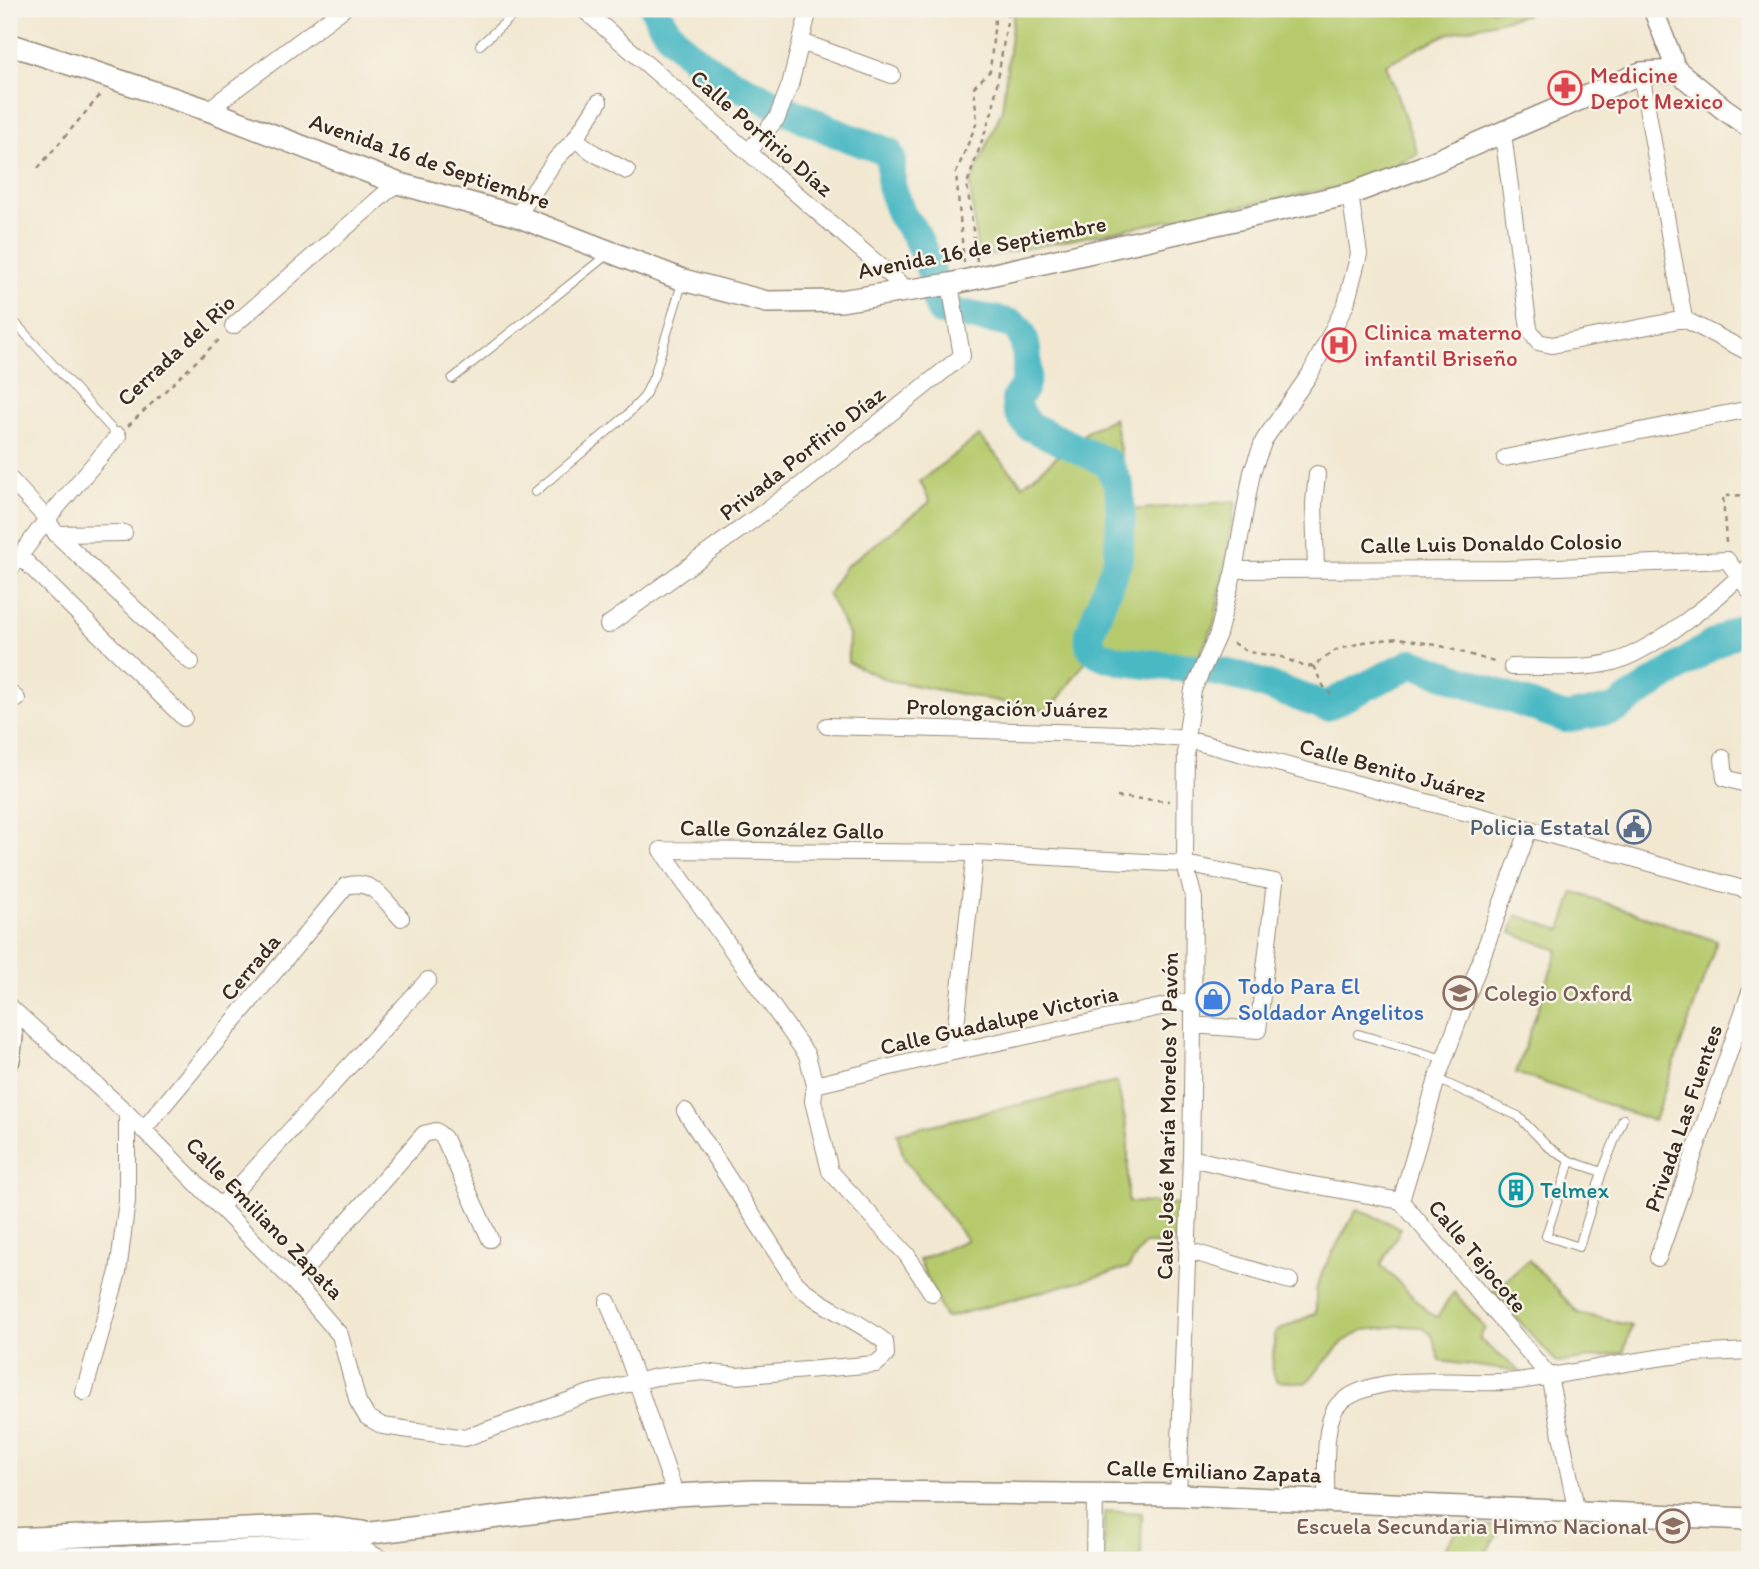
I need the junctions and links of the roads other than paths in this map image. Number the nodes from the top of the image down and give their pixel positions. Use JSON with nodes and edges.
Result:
{"nodes":[{"id":1,"x":343,"y":9,"type":"edge"},
{"id":2,"x":520,"y":9,"type":"edge"},
{"id":3,"x":583,"y":9,"type":"edge"},
{"id":4,"x":809,"y":9,"type":"edge"},
{"id":5,"x":1653,"y":9,"type":"edge"},
{"id":6,"x":802,"y":42,"type":"junction"},
{"id":7,"x":9,"y":44,"type":"edge"},
{"id":8,"x":480,"y":45,"type":"dead end"},
{"id":9,"x":1677,"y":71,"type":"junction"},
{"id":10,"x":1641,"y":73,"type":"junction"},
{"id":11,"x":892,"y":75,"type":"dead end"},
{"id":12,"x":599,"y":102,"type":"dead end"},
{"id":13,"x":208,"y":110,"type":"junction"},
{"id":14,"x":1750,"y":127,"type":"edge"},
{"id":15,"x":1503,"y":134,"type":"junction"},
{"id":16,"x":575,"y":139,"type":"junction"},
{"id":17,"x":749,"y":151,"type":"junction"},
{"id":18,"x":627,"y":171,"type":"dead end"},
{"id":19,"x":397,"y":183,"type":"junction"},
{"id":20,"x":1350,"y":194,"type":"junction"},
{"id":21,"x":517,"y":216,"type":"junction"},
{"id":22,"x":610,"y":252,"type":"junction"},
{"id":23,"x":683,"y":280,"type":"junction"},
{"id":24,"x":965,"y":281,"type":"junction"},
{"id":25,"x":909,"y":292,"type":"junction"},
{"id":26,"x":9,"y":316,"type":"edge"},
{"id":27,"x":1684,"y":318,"type":"junction"},
{"id":28,"x":233,"y":326,"type":"road end"},
{"id":29,"x":1750,"y":353,"type":"edge"},
{"id":30,"x":452,"y":379,"type":"dead end"},
{"id":31,"x":1750,"y":409,"type":"edge"},
{"id":32,"x":118,"y":436,"type":"joint"},
{"id":33,"x":1505,"y":458,"type":"dead end"},
{"id":34,"x":1317,"y":474,"type":"dead end"},
{"id":35,"x":9,"y":478,"type":"edge"},
{"id":36,"x":536,"y":492,"type":"dead end"},
{"id":37,"x":47,"y":519,"type":"junction"},
{"id":38,"x":124,"y":533,"type":"dead end"},
{"id":39,"x":56,"y":534,"type":"junction"},
{"id":40,"x":21,"y":557,"type":"junction"},
{"id":41,"x":1750,"y":564,"type":"edge"},
{"id":42,"x":1316,"y":569,"type":"junction"},
{"id":43,"x":1234,"y":570,"type":"junction"},
{"id":44,"x":9,"y":571,"type":"edge"},
{"id":45,"x":1739,"y":577,"type":"junction"},
{"id":46,"x":1750,"y":591,"type":"edge"},
{"id":47,"x":608,"y":625,"type":"dead end"},
{"id":48,"x":191,"y":662,"type":"dead end"},
{"id":49,"x":1512,"y":667,"type":"road end"},
{"id":50,"x":184,"y":718,"type":"dead end"},
{"id":51,"x":827,"y":726,"type":"dead end"},
{"id":52,"x":1186,"y":739,"type":"junction"},
{"id":53,"x":1723,"y":758,"type":"dead end"},
{"id":54,"x":1750,"y":785,"type":"edge"},
{"id":55,"x":1529,"y":829,"type":"junction"},
{"id":56,"x":975,"y":853,"type":"junction"},
{"id":57,"x":1185,"y":863,"type":"junction"},
{"id":58,"x":1750,"y":891,"type":"edge"},
{"id":59,"x":401,"y":918,"type":"dead end"},
{"id":60,"x":428,"y":980,"type":"dead end"},
{"id":61,"x":1750,"y":992,"type":"edge"},
{"id":62,"x":1193,"y":1000,"type":"junction"},
{"id":63,"x":9,"y":1006,"type":"edge"},
{"id":64,"x":9,"y":1015,"type":"edge"},
{"id":65,"x":1193,"y":1025,"type":"junction"},
{"id":66,"x":1358,"y":1034,"type":"dead end"},
{"id":67,"x":953,"y":1052,"type":"junction"},
{"id":68,"x":1444,"y":1059,"type":"junction"},
{"id":69,"x":9,"y":1060,"type":"edge"},
{"id":70,"x":1437,"y":1079,"type":"junction"},
{"id":71,"x":815,"y":1085,"type":"junction"},
{"id":72,"x":685,"y":1111,"type":"dead end"},
{"id":73,"x":127,"y":1112,"type":"junction"},
{"id":74,"x":1623,"y":1119,"type":"dead end"},
{"id":75,"x":143,"y":1130,"type":"junction"},
{"id":76,"x":1191,"y":1158,"type":"junction"},
{"id":77,"x":1570,"y":1161,"type":"junction"},
{"id":78,"x":1602,"y":1172,"type":"junction"},
{"id":79,"x":1401,"y":1201,"type":"junction"},
{"id":80,"x":221,"y":1206,"type":"junction"},
{"id":81,"x":490,"y":1239,"type":"dead end"},
{"id":82,"x":1187,"y":1250,"type":"junction"},
{"id":83,"x":1658,"y":1258,"type":"dead end"},
{"id":84,"x":1290,"y":1281,"type":"dead end"},
{"id":85,"x":294,"y":1282,"type":"junction"},
{"id":86,"x":932,"y":1293,"type":"dead end"},
{"id":87,"x":608,"y":1302,"type":"dead end"},
{"id":88,"x":1750,"y":1351,"type":"edge"},
{"id":89,"x":1549,"y":1376,"type":"junction"},
{"id":90,"x":637,"y":1381,"type":"junction"},
{"id":91,"x":84,"y":1392,"type":"dead end"},
{"id":92,"x":1095,"y":1494,"type":"junction"},
{"id":93,"x":676,"y":1495,"type":"junction"},
{"id":94,"x":1178,"y":1495,"type":"junction"},
{"id":95,"x":1326,"y":1500,"type":"junction"},
{"id":96,"x":1577,"y":1513,"type":"junction"},
{"id":97,"x":1750,"y":1519,"type":"edge"},
{"id":98,"x":124,"y":1535,"type":"junction"},
{"id":99,"x":345,"y":1535,"type":"junction"},
{"id":100,"x":9,"y":1539,"type":"edge"},
{"id":101,"x":9,"y":1559,"type":"edge"},
{"id":102,"x":125,"y":1559,"type":"edge"},
{"id":103,"x":383,"y":1560,"type":"edge"},
{"id":104,"x":1094,"y":1560,"type":"edge"}],
"edges":[{"from":1,"to":13,"type":"street"},
{"from":2,"to":8,"type":"lane"},
{"from":3,"to":17,"type":"street","name":"Calle Porfirio Díaz"},
{"from":4,"to":6,"type":"street"},
{"from":5,"to":9,"type":"street"},
{"from":6,"to":11,"type":"street"},
{"from":6,"to":17,"type":"street"},
{"from":7,"to":13,"type":"main road","name":"Avenida 16 de Septiembre"},
{"from":9,"to":10,"type":"main road","name":"Avenida 16 de Septiembre"},
{"from":9,"to":14,"type":"main road"},
{"from":10,"to":15,"type":"main road","name":"Avenida 16 de Septiembre"},
{"from":10,"to":27,"type":"street"},
{"from":12,"to":16,"type":"street"},
{"from":13,"to":19,"type":"main road","name":"Avenida 16 de Septiembre"},
{"from":15,"to":20,"type":"main road","name":"Avenida 16 de Septiembre"},
{"from":15,"to":27,"type":"street"},
{"from":16,"to":18,"type":"street"},
{"from":16,"to":21,"type":"street"},
{"from":17,"to":25,"type":"street","name":"Calle Porfirio Díaz"},
{"from":19,"to":21,"type":"main road","name":"Avenida 16 de Septiembre"},
{"from":19,"to":28,"type":"street","name":"Cerrada del Rio"},
{"from":20,"to":24,"type":"main road","name":"Avenida 16 de Septiembre"},
{"from":20,"to":43,"type":"street"},
{"from":21,"to":22,"type":"main road","name":"Avenida 16 de Septiembre"},
{"from":22,"to":23,"type":"main road","name":"Avenida 16 de Septiembre"},
{"from":22,"to":30,"type":"lane"},
{"from":23,"to":25,"type":"main road","name":"Avenida 16 de Septiembre"},
{"from":23,"to":36,"type":"lane"},
{"from":24,"to":25,"type":"main road","name":"Avenida 16 de Septiembre"},
{"from":24,"to":47,"type":"street","name":"Privada Porfirio Díaz"},
{"from":26,"to":32,"type":"lane"},
{"from":27,"to":29,"type":"street"},
{"from":31,"to":33,"type":"street"},
{"from":32,"to":37,"type":"street","name":"Cerrada del Rio"},
{"from":34,"to":42,"type":"street"},
{"from":35,"to":37,"type":"street"},
{"from":37,"to":39,"type":"street"},
{"from":37,"to":40,"type":"street","name":"Cerrada del Rio"},
{"from":38,"to":39,"type":"street"},
{"from":39,"to":48,"type":"street"},
{"from":40,"to":44,"type":"street","name":"Cerrada del Rio"},
{"from":40,"to":50,"type":"street"},
{"from":41,"to":45,"type":"street"},
{"from":42,"to":43,"type":"street","name":"Calle Luis Donaldo Colosio"},
{"from":42,"to":45,"type":"street","name":"Calle Luis Donaldo Colosio"},
{"from":43,"to":52,"type":"street"},
{"from":45,"to":46,"type":"street"},
{"from":45,"to":49,"type":"street"},
{"from":51,"to":52,"type":"street","name":"Prolongación Juárez"},
{"from":52,"to":55,"type":"street","name":"Calle Benito Juárez"},
{"from":52,"to":57,"type":"street","name":"Calle José María Morelos Y Pavón"},
{"from":53,"to":54,"type":"street"},
{"from":55,"to":58,"type":"street","name":"Calle Benito Juárez"},
{"from":55,"to":68,"type":"street"},
{"from":56,"to":57,"type":"street","name":"Calle González Gallo"},
{"from":56,"to":67,"type":"street"},
{"from":56,"to":71,"type":"street","name":"Calle González Gallo"},
{"from":57,"to":62,"type":"street","name":"Calle José María Morelos Y Pavón"},
{"from":57,"to":65,"type":"street","name":"Calle González Gallo"},
{"from":59,"to":75,"type":"street","name":"Cerrada"},
{"from":60,"to":80,"type":"street"},
{"from":61,"to":83,"type":"street","name":"Privada Las Fuentes"},
{"from":62,"to":65,"type":"street","name":"Calle José María Morelos Y Pavón"},
{"from":62,"to":67,"type":"street","name":"Calle Guadalupe Victoria"},
{"from":63,"to":73,"type":"street","name":"Calle Emiliano Zapata"},
{"from":64,"to":69,"type":"main road"},
{"from":65,"to":76,"type":"street","name":"Calle José María Morelos Y Pavón"},
{"from":66,"to":68,"type":"lane"},
{"from":67,"to":71,"type":"street","name":"Calle Guadalupe Victoria"},
{"from":68,"to":70,"type":"street"},
{"from":70,"to":77,"type":"lane"},
{"from":70,"to":79,"type":"street"},
{"from":71,"to":86,"type":"street"},
{"from":72,"to":90,"type":"street","name":"Calle Emiliano Zapata"},
{"from":73,"to":75,"type":"street","name":"Calle Emiliano Zapata"},
{"from":73,"to":91,"type":"street"},
{"from":74,"to":78,"type":"lane"},
{"from":75,"to":80,"type":"street","name":"Calle Emiliano Zapata"},
{"from":76,"to":79,"type":"street","name":"Calle Tejocote"},
{"from":76,"to":82,"type":"street","name":"Calle José María Morelos Y Pavón"},
{"from":77,"to":78,"type":"lane"},
{"from":77,"to":78,"type":"lane"},
{"from":79,"to":89,"type":"street","name":"Calle Tejocote"},
{"from":80,"to":85,"type":"street","name":"Calle Emiliano Zapata"},
{"from":81,"to":85,"type":"street"},
{"from":82,"to":84,"type":"street"},
{"from":82,"to":94,"type":"street","name":"Calle José María Morelos Y Pavón"},
{"from":85,"to":90,"type":"street","name":"Calle Emiliano Zapata"},
{"from":87,"to":90,"type":"street"},
{"from":88,"to":89,"type":"street"},
{"from":89,"to":95,"type":"street"},
{"from":89,"to":96,"type":"street"},
{"from":90,"to":93,"type":"street"},
{"from":92,"to":93,"type":"main road","name":"Calle Emiliano Zapata"},
{"from":92,"to":94,"type":"main road","name":"Calle Emiliano Zapata"},
{"from":92,"to":104,"type":"street"},
{"from":93,"to":99,"type":"main road","name":"Calle Emiliano Zapata"},
{"from":94,"to":95,"type":"main road","name":"Calle Emiliano Zapata"},
{"from":95,"to":96,"type":"main road","name":"Calle Emiliano Zapata"},
{"from":96,"to":97,"type":"main road","name":"Calle Emiliano Zapata"},
{"from":98,"to":99,"type":"main road","name":"Calle Emiliano Zapata"},
{"from":98,"to":100,"type":"main road","name":"Calle Emiliano Zapata"},
{"from":98,"to":102,"type":"street"},
{"from":99,"to":102,"type":"main road","name":"Calle Emiliano Zapata"},
{"from":99,"to":103,"type":"street"},
{"from":101,"to":102,"type":"main road","name":"Calle Emiliano Zapata"}]}
